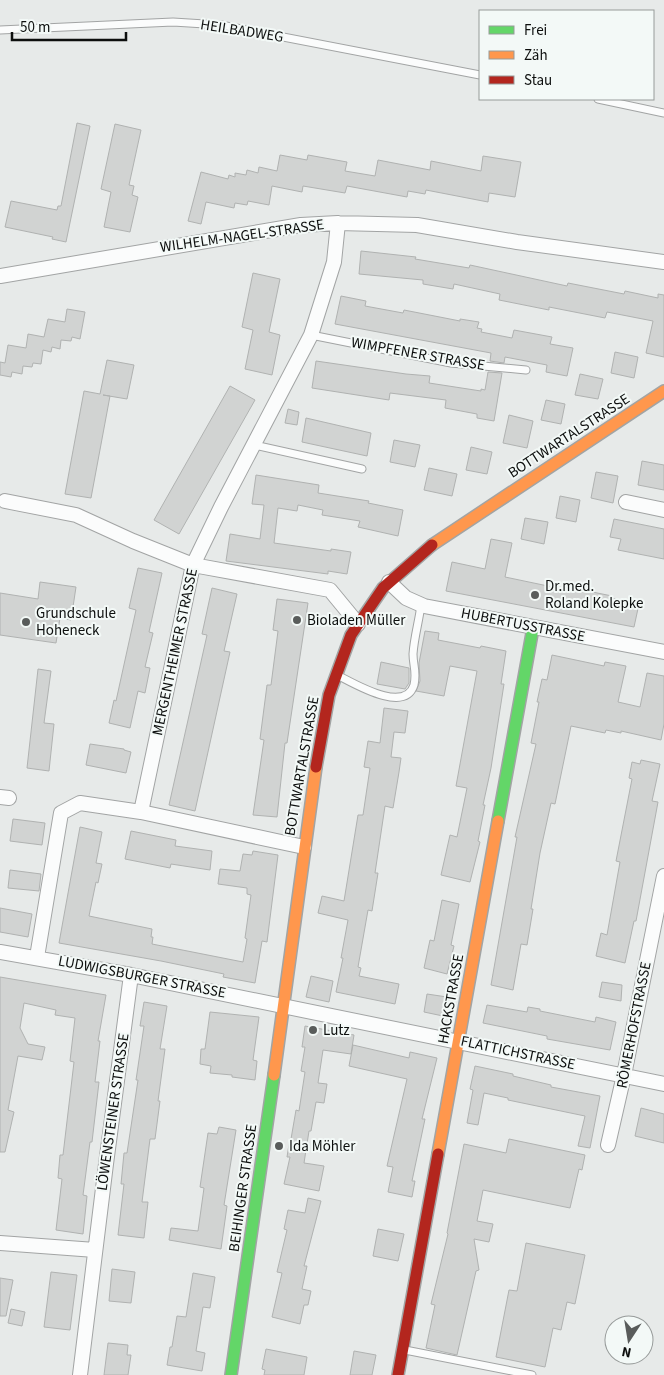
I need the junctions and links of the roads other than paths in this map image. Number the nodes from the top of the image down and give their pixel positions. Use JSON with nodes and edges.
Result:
{"nodes":[{"id":1,"x":0,"y":30,"type":"edge"},
{"id":2,"x":479,"y":75,"type":"edge"},
{"id":3,"x":603,"y":100,"type":"edge"},
{"id":4,"x":664,"y":113,"type":"edge"},
{"id":5,"x":338,"y":223,"type":"junction"},
{"id":6,"x":664,"y":262,"type":"edge"},
{"id":7,"x":0,"y":276,"type":"edge"},
{"id":8,"x":311,"y":335,"type":"junction"},
{"id":9,"x":526,"y":370,"type":"dead end"},
{"id":10,"x":664,"y":392,"type":"edge"},
{"id":11,"x":254,"y":445,"type":"junction"},
{"id":12,"x":362,"y":469,"type":"dead end"},
{"id":13,"x":5,"y":501,"type":"dead end"},
{"id":14,"x":626,"y":502,"type":"dead end"},
{"id":15,"x":664,"y":510,"type":"edge"},
{"id":16,"x":193,"y":565,"type":"junction"},
{"id":17,"x":389,"y":582,"type":"junction"},
{"id":18,"x":421,"y":605,"type":"junction"},
{"id":19,"x":358,"y":624,"type":"junction"},
{"id":20,"x":533,"y":628,"type":"junction"},
{"id":21,"x":664,"y":652,"type":"edge"},
{"id":22,"x":336,"y":675,"type":"junction"},
{"id":23,"x":141,"y":812,"type":"junction"},
{"id":24,"x":304,"y":848,"type":"junction"},
{"id":25,"x":664,"y":876,"type":"edge"},
{"id":26,"x":0,"y":952,"type":"edge"},
{"id":27,"x":38,"y":957,"type":"junction"},
{"id":28,"x":131,"y":975,"type":"junction"},
{"id":29,"x":284,"y":1006,"type":"junction"},
{"id":30,"x":458,"y":1040,"type":"junction"},
{"id":31,"x":624,"y":1076,"type":"junction"},
{"id":32,"x":664,"y":1084,"type":"edge"},
{"id":33,"x":608,"y":1145,"type":"dead end"},
{"id":34,"x":0,"y":1243,"type":"edge"},
{"id":35,"x":95,"y":1250,"type":"junction"},
{"id":36,"x":403,"y":1349,"type":"junction"},
{"id":37,"x":80,"y":1375,"type":"edge"},
{"id":38,"x":231,"y":1375,"type":"edge"},
{"id":39,"x":398,"y":1375,"type":"edge"},
{"id":40,"x":532,"y":1375,"type":"edge"}],
"edges":[{"from":1,"to":2,"type":"lane","name":"HEILBADWEG"},
{"from":3,"to":4,"type":"lane"},
{"from":5,"to":6,"type":"street","name":"WILHELM-NAGEL-STRASSE"},
{"from":5,"to":7,"type":"street","name":"WILHELM-NAGEL-STRASSE"},
{"from":5,"to":8,"type":"street","name":"MERGENTHEIMER STRASSE"},
{"from":8,"to":9,"type":"lane","name":"WIMPFENER STRASSE"},
{"from":8,"to":11,"type":"street","name":"MERGENTHEIMER STRASSE"},
{"from":10,"to":17,"type":"main road","name":"BOTTWARTALSTRASSE"},
{"from":11,"to":12,"type":"lane"},
{"from":11,"to":16,"type":"street","name":"MERGENTHEIMER STRASSE"},
{"from":13,"to":16,"type":"street"},
{"from":14,"to":15,"type":"street"},
{"from":16,"to":19,"type":"street"},
{"from":16,"to":23,"type":"street","name":"MERGENTHEIMER STRASSE"},
{"from":17,"to":18,"type":"street","name":"HUBERTUSSTRASSE"},
{"from":17,"to":19,"type":"main road","name":"BOTTWARTALSTRASSE"},
{"from":18,"to":20,"type":"street","name":"HUBERTUSSTRASSE"},
{"from":18,"to":22,"type":"lane"},
{"from":19,"to":22,"type":"main road","name":"BOTTWARTALSTRASSE"},
{"from":20,"to":21,"type":"street","name":"HUBERTUSSTRASSE"},
{"from":20,"to":30,"type":"main road","name":"HACKSTRASSE"},
{"from":22,"to":24,"type":"main road","name":"BOTTWARTALSTRASSE"},
{"from":23,"to":24,"type":"street"},
{"from":23,"to":27,"type":"street"},
{"from":24,"to":29,"type":"main road","name":"BOTTWARTALSTRASSE"},
{"from":25,"to":31,"type":"street","name":"RÖMERHOFSTRASSE"},
{"from":26,"to":27,"type":"street","name":"LUDWIGSBURGER STRASSE"},
{"from":27,"to":28,"type":"street","name":"LUDWIGSBURGER STRASSE"},
{"from":28,"to":29,"type":"street","name":"LUDWIGSBURGER STRASSE"},
{"from":28,"to":35,"type":"street","name":"LÖWENSTEINER STRASSE"},
{"from":29,"to":30,"type":"street","name":"FLATTICHSTRASSE"},
{"from":29,"to":38,"type":"main road","name":"BEIHINGER STRASSE"},
{"from":30,"to":31,"type":"street","name":"FLATTICHSTRASSE"},
{"from":30,"to":36,"type":"main road","name":"HACKSTRASSE"},
{"from":31,"to":32,"type":"street","name":"FLATTICHSTRASSE"},
{"from":31,"to":33,"type":"street","name":"RÖMERHOFSTRASSE"},
{"from":34,"to":35,"type":"street"},
{"from":35,"to":37,"type":"street","name":"LÖWENSTEINER STRASSE"},
{"from":36,"to":39,"type":"main road","name":"HACKSTRASSE"},
{"from":36,"to":40,"type":"lane"}]}
